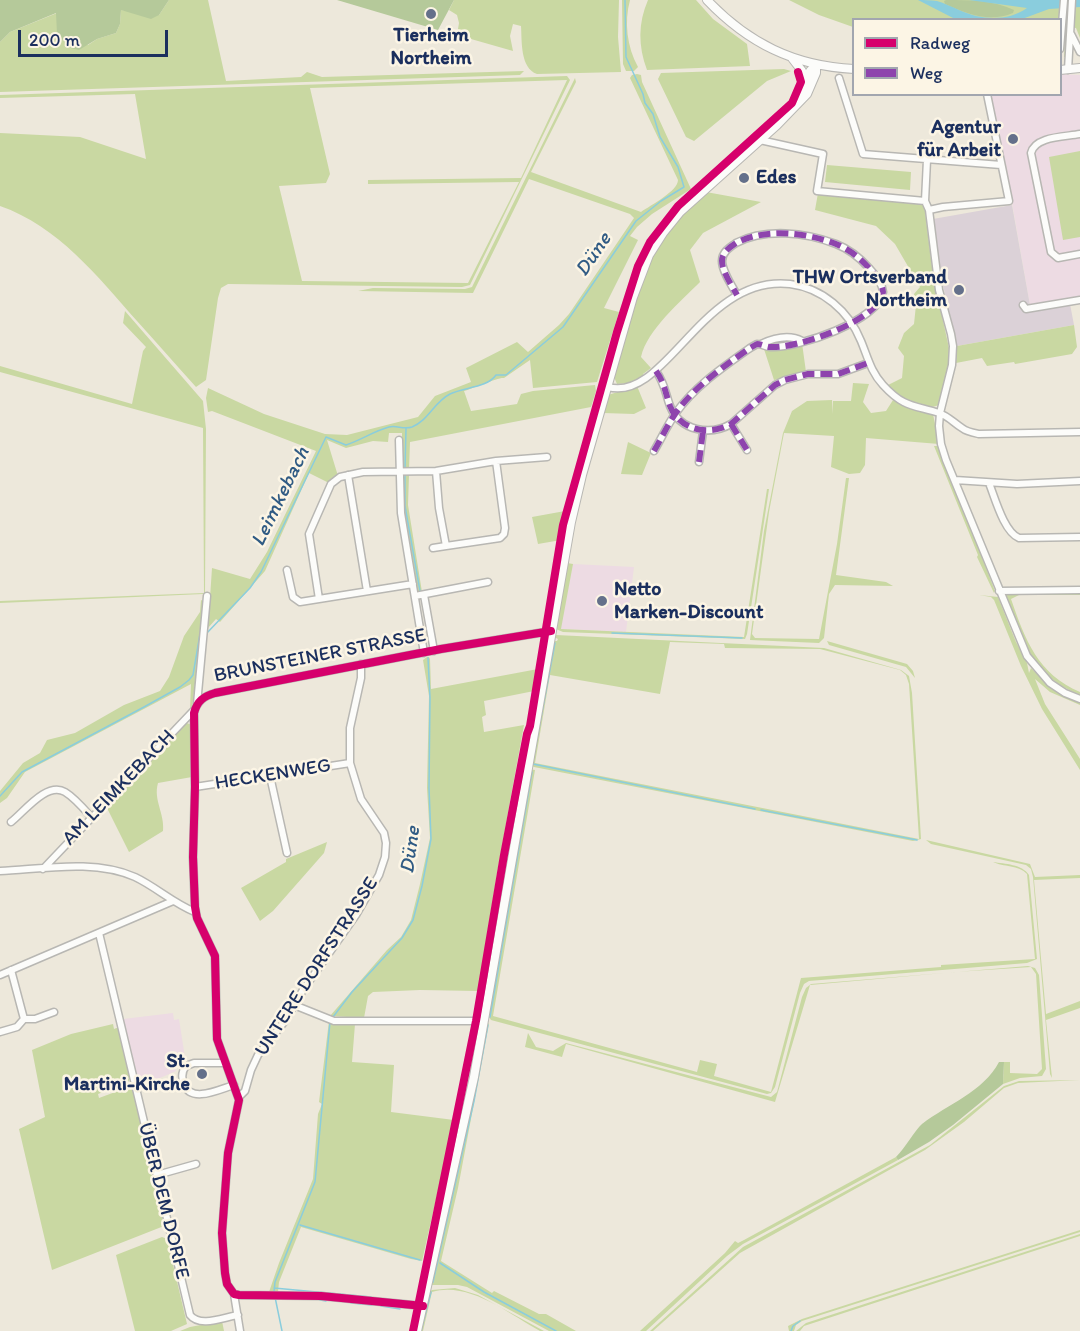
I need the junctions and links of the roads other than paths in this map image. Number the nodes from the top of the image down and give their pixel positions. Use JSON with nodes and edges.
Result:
{"nodes":[{"id":1,"x":707,"y":0,"type":"edge"},
{"id":2,"x":1064,"y":0,"type":"edge"},
{"id":3,"x":1072,"y":0,"type":"edge"},
{"id":4,"x":1062,"y":27,"type":"edge"},
{"id":5,"x":1070,"y":27,"type":"junction"},
{"id":6,"x":1080,"y":52,"type":"edge"},
{"id":7,"x":790,"y":57,"type":"junction"},
{"id":8,"x":816,"y":64,"type":"junction"},
{"id":9,"x":1080,"y":68,"type":"edge"},
{"id":10,"x":852,"y":69,"type":"edge"},
{"id":11,"x":1064,"y":70,"type":"edge"},
{"id":12,"x":1080,"y":74,"type":"edge"},
{"id":13,"x":839,"y":78,"type":"dead end"},
{"id":14,"x":805,"y":86,"type":"junction"},
{"id":15,"x":987,"y":96,"type":"edge"},
{"id":16,"x":801,"y":101,"type":"junction"},
{"id":17,"x":1080,"y":134,"type":"edge"},
{"id":18,"x":760,"y":140,"type":"junction"},
{"id":19,"x":927,"y":160,"type":"junction"},
{"id":20,"x":1001,"y":165,"type":"junction"},
{"id":21,"x":925,"y":201,"type":"junction"},
{"id":22,"x":929,"y":210,"type":"junction"},
{"id":23,"x":1080,"y":254,"type":"edge"},
{"id":24,"x":736,"y":295,"type":"junction"},
{"id":25,"x":1080,"y":300,"type":"edge"},
{"id":26,"x":1023,"y":305,"type":"dead end"},
{"id":27,"x":851,"y":324,"type":"junction"},
{"id":28,"x":868,"y":363,"type":"junction"},
{"id":29,"x":656,"y":371,"type":"junction"},
{"id":30,"x":608,"y":387,"type":"junction"},
{"id":31,"x":940,"y":413,"type":"junction"},
{"id":32,"x":675,"y":414,"type":"junction"},
{"id":33,"x":731,"y":424,"type":"junction"},
{"id":34,"x":703,"y":431,"type":"junction"},
{"id":35,"x":1080,"y":432,"type":"edge"},
{"id":36,"x":399,"y":440,"type":"dead end"},
{"id":37,"x":747,"y":450,"type":"dead end"},
{"id":38,"x":654,"y":451,"type":"dead end"},
{"id":39,"x":547,"y":457,"type":"dead end"},
{"id":40,"x":496,"y":461,"type":"junction"},
{"id":41,"x":699,"y":462,"type":"dead end"},
{"id":42,"x":436,"y":471,"type":"junction"},
{"id":43,"x":400,"y":472,"type":"junction"},
{"id":44,"x":348,"y":475,"type":"junction"},
{"id":45,"x":954,"y":480,"type":"junction"},
{"id":46,"x":1080,"y":481,"type":"edge"},
{"id":47,"x":989,"y":483,"type":"junction"},
{"id":48,"x":1080,"y":537,"type":"edge"},
{"id":49,"x":446,"y":546,"type":"junction"},
{"id":50,"x":433,"y":548,"type":"dead end"},
{"id":51,"x":287,"y":570,"type":"dead end"},
{"id":52,"x":488,"y":582,"type":"dead end"},
{"id":53,"x":412,"y":584,"type":"junction"},
{"id":54,"x":1080,"y":590,"type":"edge"},
{"id":55,"x":367,"y":591,"type":"junction"},
{"id":56,"x":999,"y":591,"type":"junction"},
{"id":57,"x":424,"y":595,"type":"junction"},
{"id":58,"x":207,"y":596,"type":"dead end"},
{"id":59,"x":415,"y":596,"type":"junction"},
{"id":60,"x":319,"y":599,"type":"junction"},
{"id":61,"x":551,"y":631,"type":"junction"},
{"id":62,"x":434,"y":651,"type":"junction"},
{"id":63,"x":424,"y":653,"type":"junction"},
{"id":64,"x":361,"y":664,"type":"junction"},
{"id":65,"x":1080,"y":699,"type":"edge"},
{"id":66,"x":196,"y":706,"type":"junction"},
{"id":67,"x":350,"y":763,"type":"junction"},
{"id":68,"x":270,"y":776,"type":"junction"},
{"id":69,"x":195,"y":787,"type":"junction"},
{"id":70,"x":92,"y":818,"type":"junction"},
{"id":71,"x":11,"y":822,"type":"dead end"},
{"id":72,"x":287,"y":853,"type":"dead end"},
{"id":73,"x":43,"y":868,"type":"junction"},
{"id":74,"x":0,"y":871,"type":"edge"},
{"id":75,"x":173,"y":901,"type":"junction"},
{"id":76,"x":195,"y":912,"type":"junction"},
{"id":77,"x":99,"y":933,"type":"junction"},
{"id":78,"x":11,"y":970,"type":"junction"},
{"id":79,"x":0,"y":975,"type":"edge"},
{"id":80,"x":294,"y":1005,"type":"junction"},
{"id":81,"x":54,"y":1012,"type":"dead end"},
{"id":82,"x":24,"y":1019,"type":"junction"},
{"id":83,"x":484,"y":1021,"type":"junction"},
{"id":84,"x":0,"y":1032,"type":"edge"},
{"id":85,"x":224,"y":1063,"type":"junction"},
{"id":86,"x":234,"y":1085,"type":"junction"},
{"id":87,"x":239,"y":1097,"type":"junction"},
{"id":88,"x":196,"y":1164,"type":"dead end"},
{"id":89,"x":157,"y":1175,"type":"junction"},
{"id":90,"x":234,"y":1294,"type":"junction"},
{"id":91,"x":423,"y":1306,"type":"junction"},
{"id":92,"x":238,"y":1315,"type":"junction"},
{"id":93,"x":240,"y":1331,"type":"edge"},
{"id":94,"x":417,"y":1331,"type":"edge"}],
"edges":[{"from":1,"to":7,"type":"main road"},
{"from":2,"to":4,"type":"street"},
{"from":3,"to":5,"type":"street"},
{"from":5,"to":6,"type":"street"},
{"from":5,"to":11,"type":"street"},
{"from":7,"to":8,"type":"main road"},
{"from":7,"to":14,"type":"main road"},
{"from":8,"to":10,"type":"main road"},
{"from":8,"to":14,"type":"main road"},
{"from":8,"to":16,"type":"main road"},
{"from":9,"to":11,"type":"main road"},
{"from":11,"to":12,"type":"main road"},
{"from":13,"to":19,"type":"street"},
{"from":14,"to":16,"type":"main road"},
{"from":15,"to":20,"type":"street"},
{"from":16,"to":18,"type":"main road"},
{"from":17,"to":23,"type":"street"},
{"from":18,"to":21,"type":"street"},
{"from":18,"to":30,"type":"main road"},
{"from":19,"to":20,"type":"street"},
{"from":19,"to":21,"type":"street"},
{"from":20,"to":22,"type":"street"},
{"from":21,"to":22,"type":"street"},
{"from":22,"to":31,"type":"street"},
{"from":24,"to":27,"type":"street"},
{"from":24,"to":27,"type":"street"},
{"from":24,"to":29,"type":"street"},
{"from":25,"to":26,"type":"street"},
{"from":27,"to":28,"type":"street"},
{"from":27,"to":32,"type":"street"},
{"from":28,"to":31,"type":"street"},
{"from":28,"to":33,"type":"street"},
{"from":29,"to":30,"type":"street"},
{"from":29,"to":32,"type":"street"},
{"from":30,"to":61,"type":"main road"},
{"from":31,"to":35,"type":"street"},
{"from":31,"to":45,"type":"street"},
{"from":32,"to":34,"type":"street"},
{"from":32,"to":38,"type":"street"},
{"from":33,"to":34,"type":"street"},
{"from":33,"to":37,"type":"street"},
{"from":34,"to":41,"type":"street"},
{"from":36,"to":43,"type":"street"},
{"from":39,"to":40,"type":"street"},
{"from":40,"to":42,"type":"street"},
{"from":40,"to":49,"type":"street"},
{"from":42,"to":43,"type":"street"},
{"from":42,"to":49,"type":"street"},
{"from":43,"to":44,"type":"street"},
{"from":43,"to":53,"type":"street"},
{"from":44,"to":55,"type":"street"},
{"from":44,"to":60,"type":"street"},
{"from":45,"to":47,"type":"street"},
{"from":45,"to":56,"type":"street"},
{"from":46,"to":47,"type":"street"},
{"from":47,"to":48,"type":"street"},
{"from":49,"to":50,"type":"street"},
{"from":51,"to":60,"type":"street"},
{"from":52,"to":57,"type":"street"},
{"from":53,"to":55,"type":"street"},
{"from":53,"to":59,"type":"street"},
{"from":54,"to":56,"type":"street"},
{"from":55,"to":60,"type":"street"},
{"from":56,"to":65,"type":"street"},
{"from":57,"to":59,"type":"street"},
{"from":57,"to":62,"type":"street"},
{"from":58,"to":66,"type":"street"},
{"from":59,"to":63,"type":"street"},
{"from":61,"to":62,"type":"street","name":"BRUNSTEINER STRASSE"},
{"from":61,"to":83,"type":"main road"},
{"from":62,"to":63,"type":"street","name":"BRUNSTEINER STRASSE"},
{"from":63,"to":64,"type":"street","name":"BRUNSTEINER STRASSE"},
{"from":64,"to":66,"type":"street","name":"BRUNSTEINER STRASSE"},
{"from":64,"to":67,"type":"street","name":"UNTERE DORFSTRASSE"},
{"from":66,"to":69,"type":"street"},
{"from":66,"to":70,"type":"street","name":"AM LEIMKEBACH"},
{"from":67,"to":68,"type":"street","name":"HECKENWEG"},
{"from":67,"to":80,"type":"street","name":"UNTERE DORFSTRASSE"},
{"from":68,"to":69,"type":"street","name":"HECKENWEG"},
{"from":68,"to":72,"type":"street"},
{"from":69,"to":76,"type":"street"},
{"from":70,"to":71,"type":"street"},
{"from":70,"to":73,"type":"street","name":"AM LEIMKEBACH"},
{"from":73,"to":74,"type":"street"},
{"from":73,"to":75,"type":"street"},
{"from":75,"to":76,"type":"street"},
{"from":75,"to":77,"type":"street"},
{"from":76,"to":85,"type":"street"},
{"from":77,"to":78,"type":"street"},
{"from":77,"to":89,"type":"street","name":"ÜBER DEM DORFE"},
{"from":78,"to":79,"type":"street"},
{"from":78,"to":82,"type":"street"},
{"from":80,"to":83,"type":"street"},
{"from":80,"to":87,"type":"street","name":"UNTERE DORFSTRASSE"},
{"from":81,"to":82,"type":"street"},
{"from":82,"to":84,"type":"street"},
{"from":83,"to":91,"type":"main road"},
{"from":85,"to":86,"type":"street"},
{"from":85,"to":86,"type":"street"},
{"from":86,"to":87,"type":"street"},
{"from":87,"to":90,"type":"street"},
{"from":88,"to":89,"type":"street"},
{"from":89,"to":92,"type":"street","name":"ÜBER DEM DORFE"},
{"from":90,"to":91,"type":"street"},
{"from":90,"to":92,"type":"street"},
{"from":91,"to":94,"type":"main road"},
{"from":92,"to":93,"type":"street"}]}
